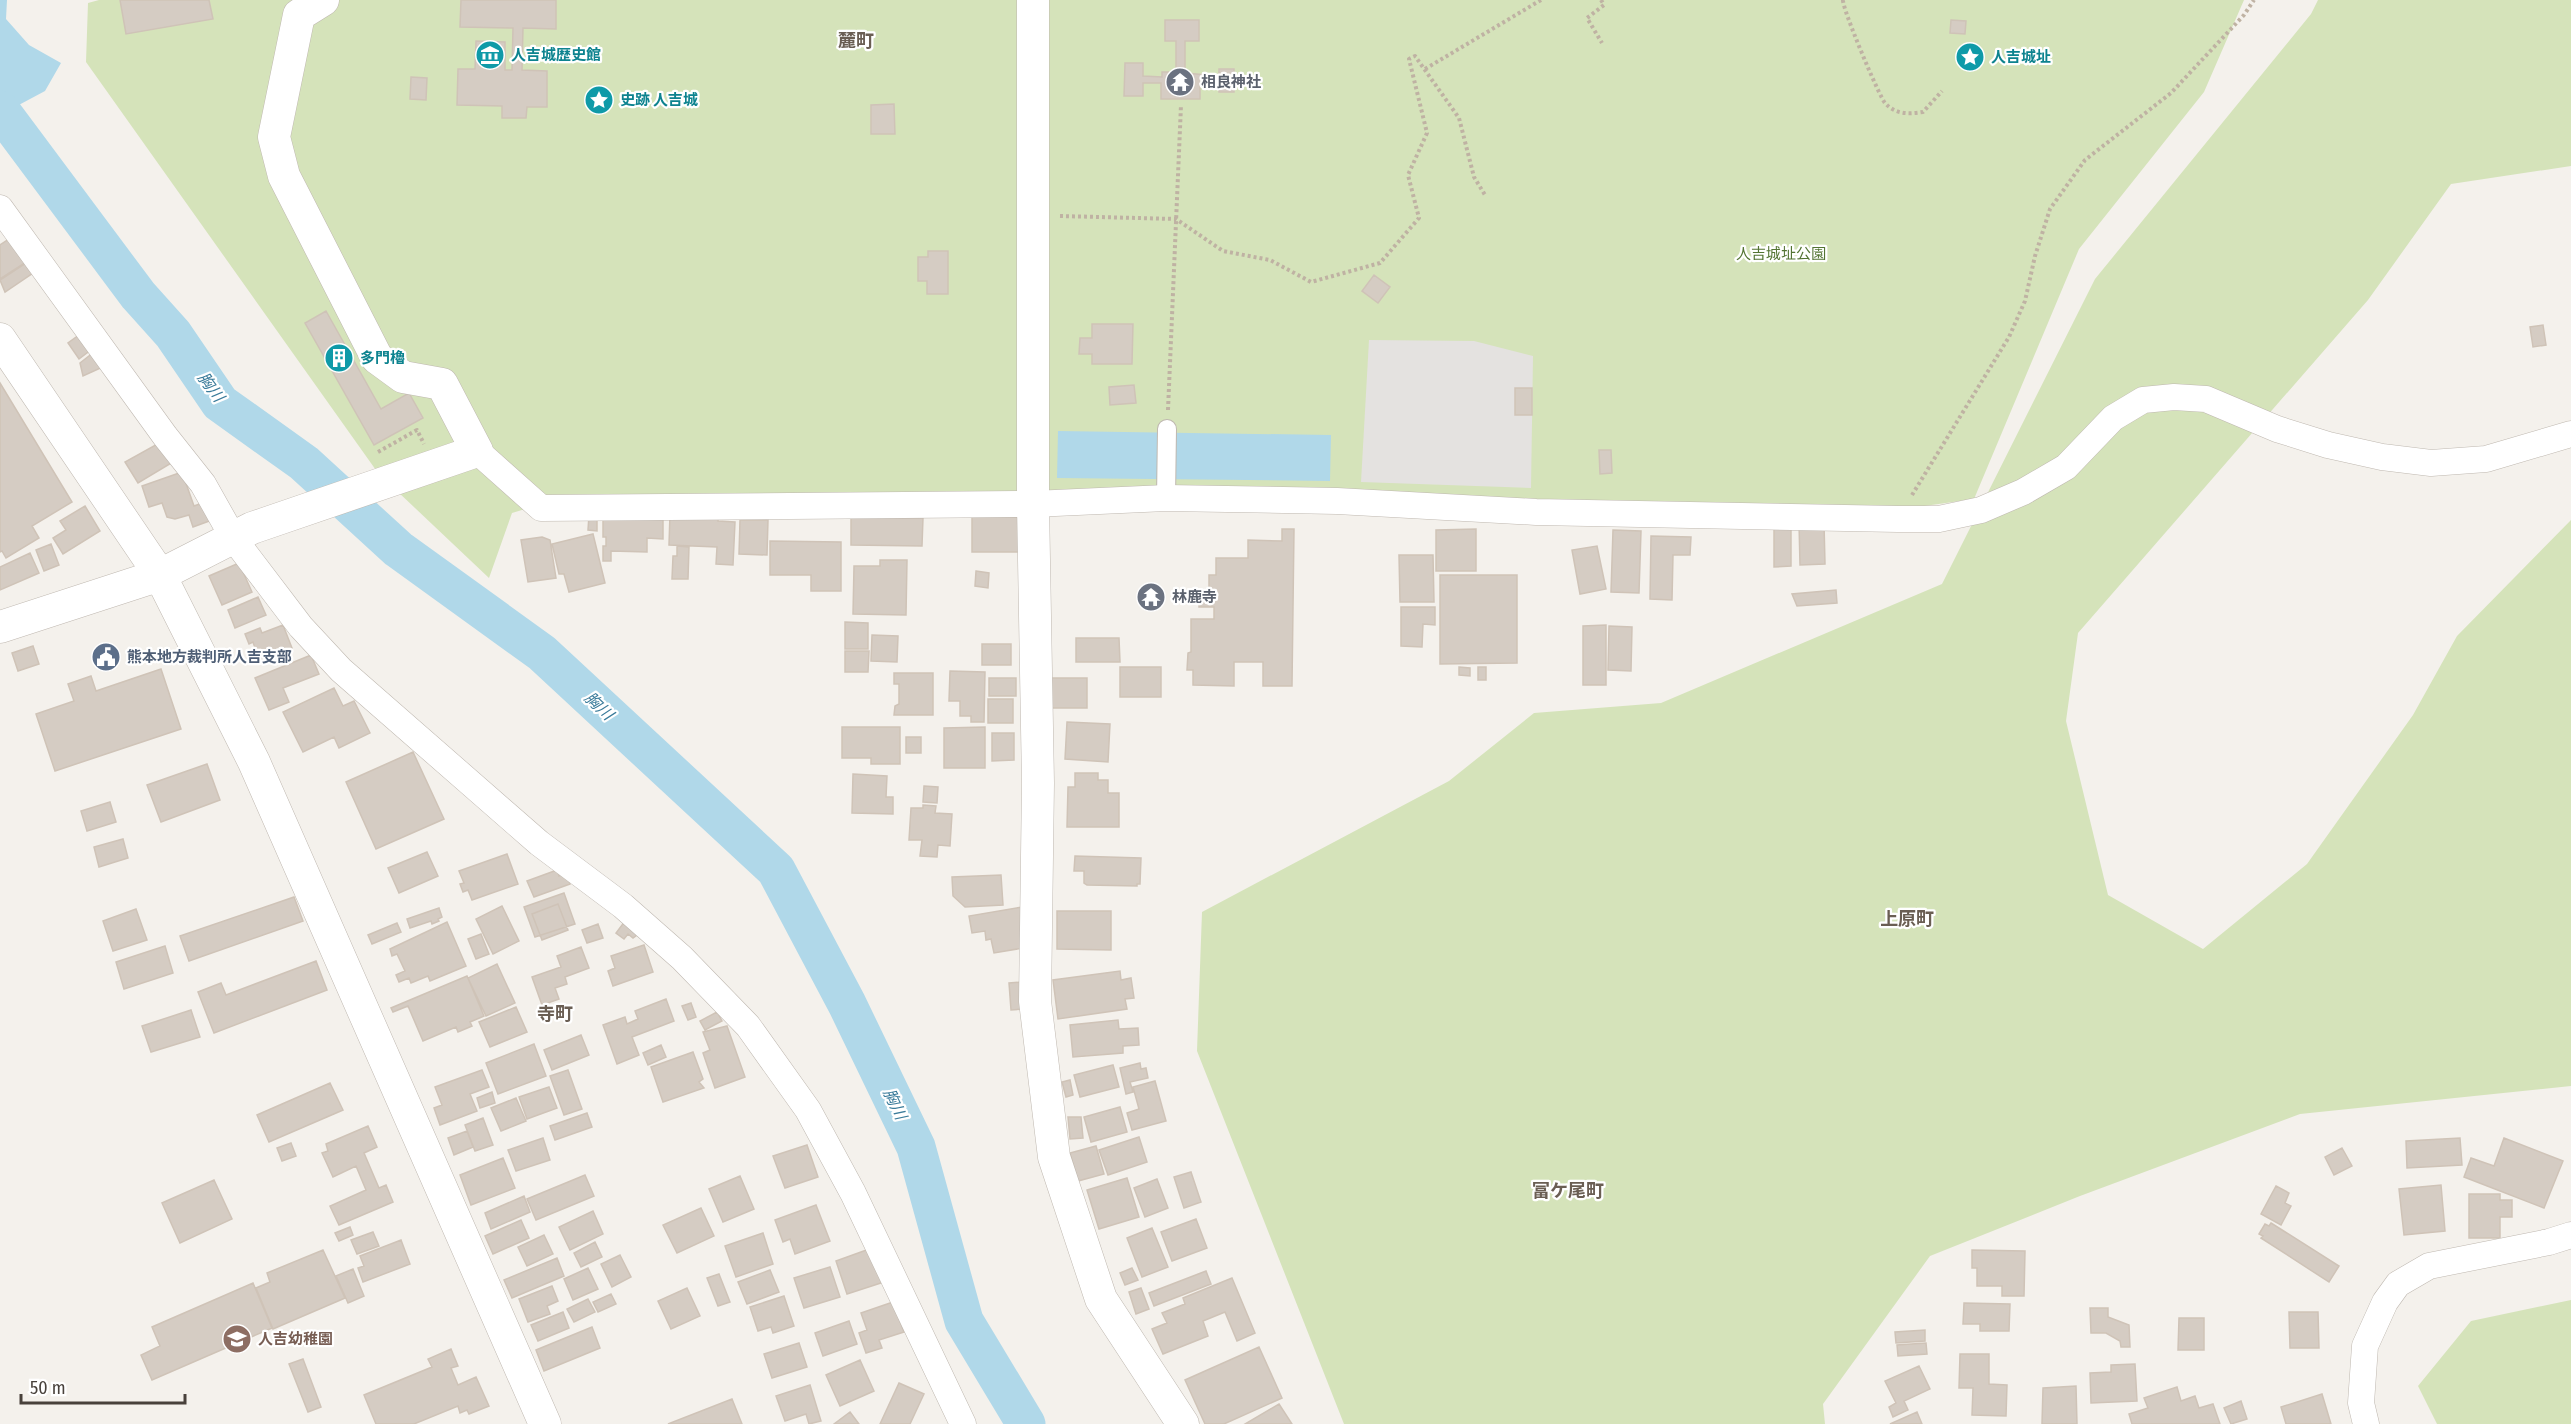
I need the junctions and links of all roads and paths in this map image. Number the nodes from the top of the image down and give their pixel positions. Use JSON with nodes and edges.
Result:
{"nodes":[{"id":1,"x":323,"y":0,"type":"edge"},
{"id":2,"x":1034,"y":0,"type":"edge"},
{"id":3,"x":1541,"y":0,"type":"edge"},
{"id":4,"x":1600,"y":0,"type":"edge"},
{"id":5,"x":1843,"y":0,"type":"edge"},
{"id":6,"x":2254,"y":0,"type":"edge"},
{"id":7,"x":1602,"y":43,"type":"dead end"},
{"id":8,"x":1425,"y":69,"type":"junction"},
{"id":9,"x":1942,"y":91,"type":"dead end"},
{"id":10,"x":1181,"y":105,"type":"dead end"},
{"id":11,"x":1485,"y":195,"type":"dead end"},
{"id":12,"x":0,"y":208,"type":"edge"},
{"id":13,"x":1067,"y":216,"type":"dead end"},
{"id":14,"x":1176,"y":219,"type":"junction"},
{"id":15,"x":0,"y":339,"type":"edge"},
{"id":16,"x":1167,"y":429,"type":"joint"},
{"id":17,"x":2571,"y":434,"type":"edge"},
{"id":18,"x":378,"y":452,"type":"dead end"},
{"id":19,"x":477,"y":452,"type":"junction"},
{"id":20,"x":433,"y":455,"type":"junction"},
{"id":21,"x":1166,"y":490,"type":"junction"},
{"id":22,"x":1033,"y":504,"type":"junction"},
{"id":23,"x":1898,"y":519,"type":"junction"},
{"id":24,"x":243,"y":534,"type":"junction"},
{"id":25,"x":160,"y":575,"type":"junction"},
{"id":26,"x":0,"y":627,"type":"edge"},
{"id":27,"x":2571,"y":1234,"type":"edge"},
{"id":28,"x":544,"y":1424,"type":"edge"},
{"id":29,"x":963,"y":1424,"type":"edge"},
{"id":30,"x":1183,"y":1424,"type":"edge"},
{"id":31,"x":2366,"y":1424,"type":"edge"}],
"edges":[{"from":1,"to":19,"type":"street"},
{"from":2,"to":22,"type":"street"},
{"from":3,"to":8,"type":"path"},
{"from":4,"to":7,"type":"path"},
{"from":5,"to":9,"type":"path"},
{"from":6,"to":23,"type":"path"},
{"from":8,"to":11,"type":"path"},
{"from":8,"to":14,"type":"path"},
{"from":10,"to":14,"type":"path"},
{"from":12,"to":24,"type":"street"},
{"from":13,"to":14,"type":"path"},
{"from":14,"to":16,"type":"path"},
{"from":15,"to":25,"type":"street"},
{"from":16,"to":21,"type":"street"},
{"from":17,"to":23,"type":"street"},
{"from":18,"to":20,"type":"path"},
{"from":19,"to":20,"type":"street"},
{"from":19,"to":22,"type":"street"},
{"from":20,"to":24,"type":"street"},
{"from":21,"to":22,"type":"street"},
{"from":21,"to":23,"type":"street"},
{"from":22,"to":30,"type":"street"},
{"from":24,"to":25,"type":"street"},
{"from":24,"to":29,"type":"street"},
{"from":25,"to":26,"type":"street"},
{"from":25,"to":28,"type":"street"},
{"from":27,"to":31,"type":"street"}]}
